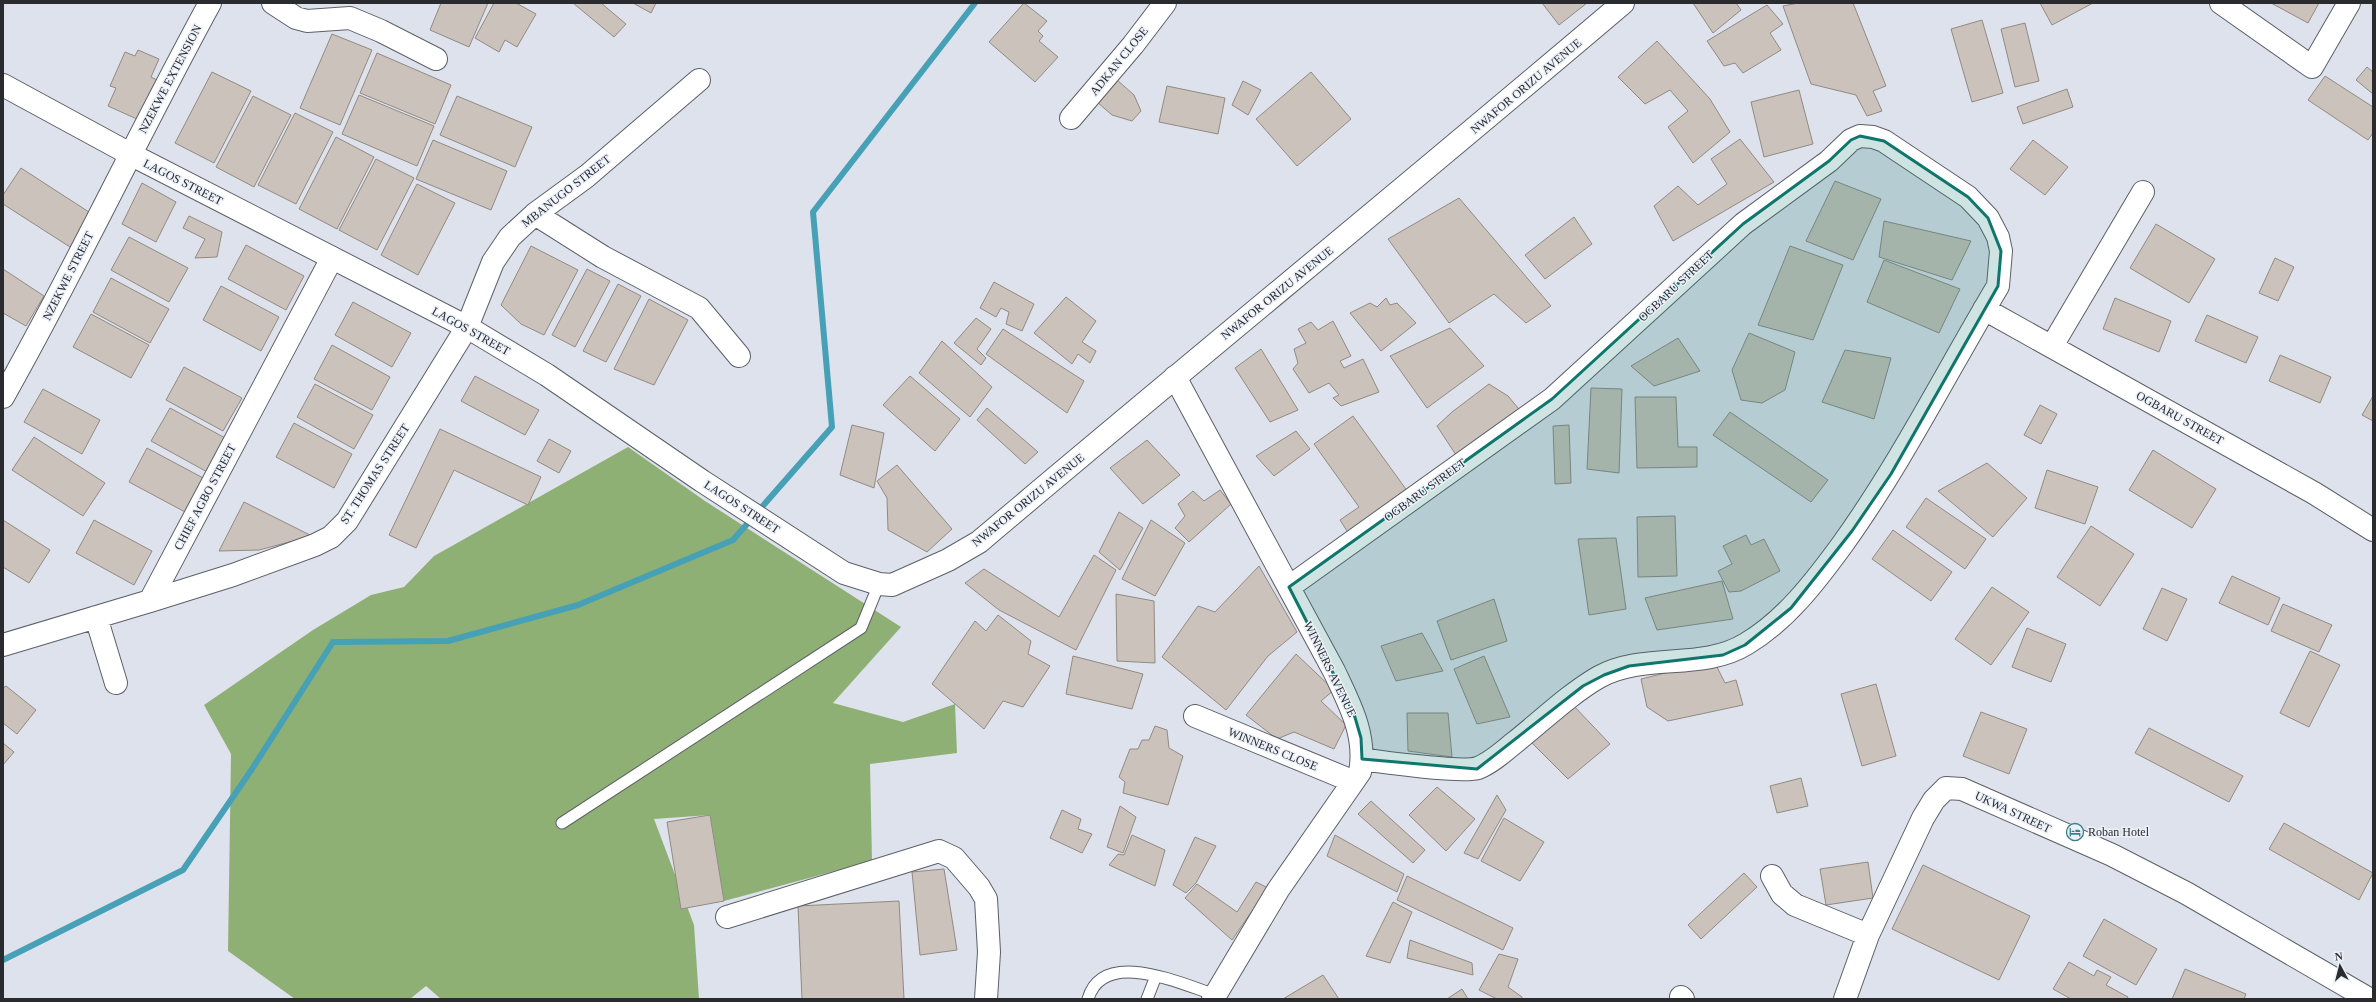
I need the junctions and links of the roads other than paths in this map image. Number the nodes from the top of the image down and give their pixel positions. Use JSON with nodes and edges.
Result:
{"nodes":[{"id":1,"x":210,"y":3,"type":"edge"},
{"id":2,"x":273,"y":3,"type":"edge"},
{"id":3,"x":1165,"y":3,"type":"edge"},
{"id":4,"x":1623,"y":3,"type":"edge"},
{"id":5,"x":2221,"y":3,"type":"edge"},
{"id":6,"x":2350,"y":3,"type":"edge"},
{"id":7,"x":354,"y":11,"type":"edge"},
{"id":8,"x":436,"y":59,"type":"dead end"},
{"id":9,"x":699,"y":80,"type":"dead end"},
{"id":10,"x":3,"y":85,"type":"edge"},
{"id":11,"x":1071,"y":118,"type":"dead end"},
{"id":12,"x":130,"y":154,"type":"junction"},
{"id":13,"x":2143,"y":192,"type":"dead end"},
{"id":14,"x":535,"y":214,"type":"junction"},
{"id":15,"x":332,"y":258,"type":"junction"},
{"id":16,"x":1984,"y":310,"type":"junction"},
{"id":17,"x":467,"y":327,"type":"junction"},
{"id":18,"x":2052,"y":346,"type":"junction"},
{"id":19,"x":739,"y":356,"type":"dead end"},
{"id":20,"x":1175,"y":376,"type":"junction"},
{"id":21,"x":3,"y":396,"type":"edge"},
{"id":22,"x":2373,"y":530,"type":"edge"},
{"id":23,"x":923,"y":572,"type":"joint"},
{"id":24,"x":879,"y":584,"type":"junction"},
{"id":25,"x":1289,"y":587,"type":"junction"},
{"id":26,"x":150,"y":601,"type":"junction"},
{"id":27,"x":96,"y":617,"type":"junction"},
{"id":28,"x":3,"y":645,"type":"edge"},
{"id":29,"x":116,"y":683,"type":"dead end"},
{"id":30,"x":1194,"y":716,"type":"dead end"},
{"id":31,"x":1362,"y":758,"type":"junction"},
{"id":32,"x":1352,"y":781,"type":"junction"},
{"id":33,"x":562,"y":823,"type":"dead end"},
{"id":34,"x":1772,"y":876,"type":"dead end"},
{"id":35,"x":727,"y":917,"type":"dead end"},
{"id":36,"x":1868,"y":935,"type":"junction"},
{"id":37,"x":1156,"y":976,"type":"junction"},
{"id":38,"x":1215,"y":997,"type":"edge"},
{"id":39,"x":986,"y":999,"type":"edge"},
{"id":40,"x":1088,"y":999,"type":"edge"},
{"id":41,"x":1147,"y":999,"type":"edge"},
{"id":42,"x":1845,"y":999,"type":"edge"},
{"id":43,"x":2369,"y":999,"type":"edge"}],
"edges":[{"from":1,"to":12,"type":"street","name":"NZEKWE EXTENSION"},
{"from":2,"to":7,"type":"street"},
{"from":3,"to":11,"type":"street","name":"ADKAN CLOSE"},
{"from":4,"to":20,"type":"street","name":"NWAFOR ORIZU AVENUE"},
{"from":5,"to":6,"type":"street"},
{"from":7,"to":8,"type":"street"},
{"from":9,"to":14,"type":"street","name":"MBANUGO STREET"},
{"from":10,"to":12,"type":"street","name":"LAGOS STREET"},
{"from":12,"to":15,"type":"street","name":"LAGOS STREET"},
{"from":12,"to":21,"type":"street","name":"NZEKWE STREET"},
{"from":13,"to":18,"type":"street"},
{"from":14,"to":17,"type":"street","name":"MBANUGO STREET"},
{"from":14,"to":19,"type":"street"},
{"from":15,"to":17,"type":"street","name":"LAGOS STREET"},
{"from":15,"to":26,"type":"street","name":"CHIEF AGBO STREET"},
{"from":16,"to":18,"type":"street","name":"OGBARU STREET"},
{"from":16,"to":25,"type":"street","name":"OGBARU STREET"},
{"from":16,"to":31,"type":"street","name":"OGBARU STREET"},
{"from":17,"to":24,"type":"street","name":"LAGOS STREET"},
{"from":17,"to":26,"type":"street","name":"ST. THOMAS STREET"},
{"from":18,"to":22,"type":"street","name":"OGBARU STREET"},
{"from":20,"to":23,"type":"street","name":"NWAFOR ORIZU AVENUE"},
{"from":20,"to":25,"type":"street","name":"WINNERS AVENUE"},
{"from":23,"to":24,"type":"street","name":"LAGOS STREET"},
{"from":24,"to":33,"type":"lane"},
{"from":25,"to":31,"type":"street","name":"WINNERS AVENUE"},
{"from":26,"to":27,"type":"street"},
{"from":27,"to":28,"type":"street"},
{"from":27,"to":29,"type":"street"},
{"from":30,"to":32,"type":"street","name":"WINNERS CLOSE"},
{"from":31,"to":32,"type":"street","name":"WINNERS AVENUE"},
{"from":32,"to":38,"type":"street","name":"WINNERS AVENUE"},
{"from":34,"to":36,"type":"street"},
{"from":35,"to":39,"type":"street"},
{"from":36,"to":42,"type":"street","name":"UKWA STREET"},
{"from":36,"to":43,"type":"street","name":"UKWA STREET"},
{"from":37,"to":38,"type":"lane"},
{"from":37,"to":40,"type":"lane"},
{"from":37,"to":41,"type":"lane"}]}
